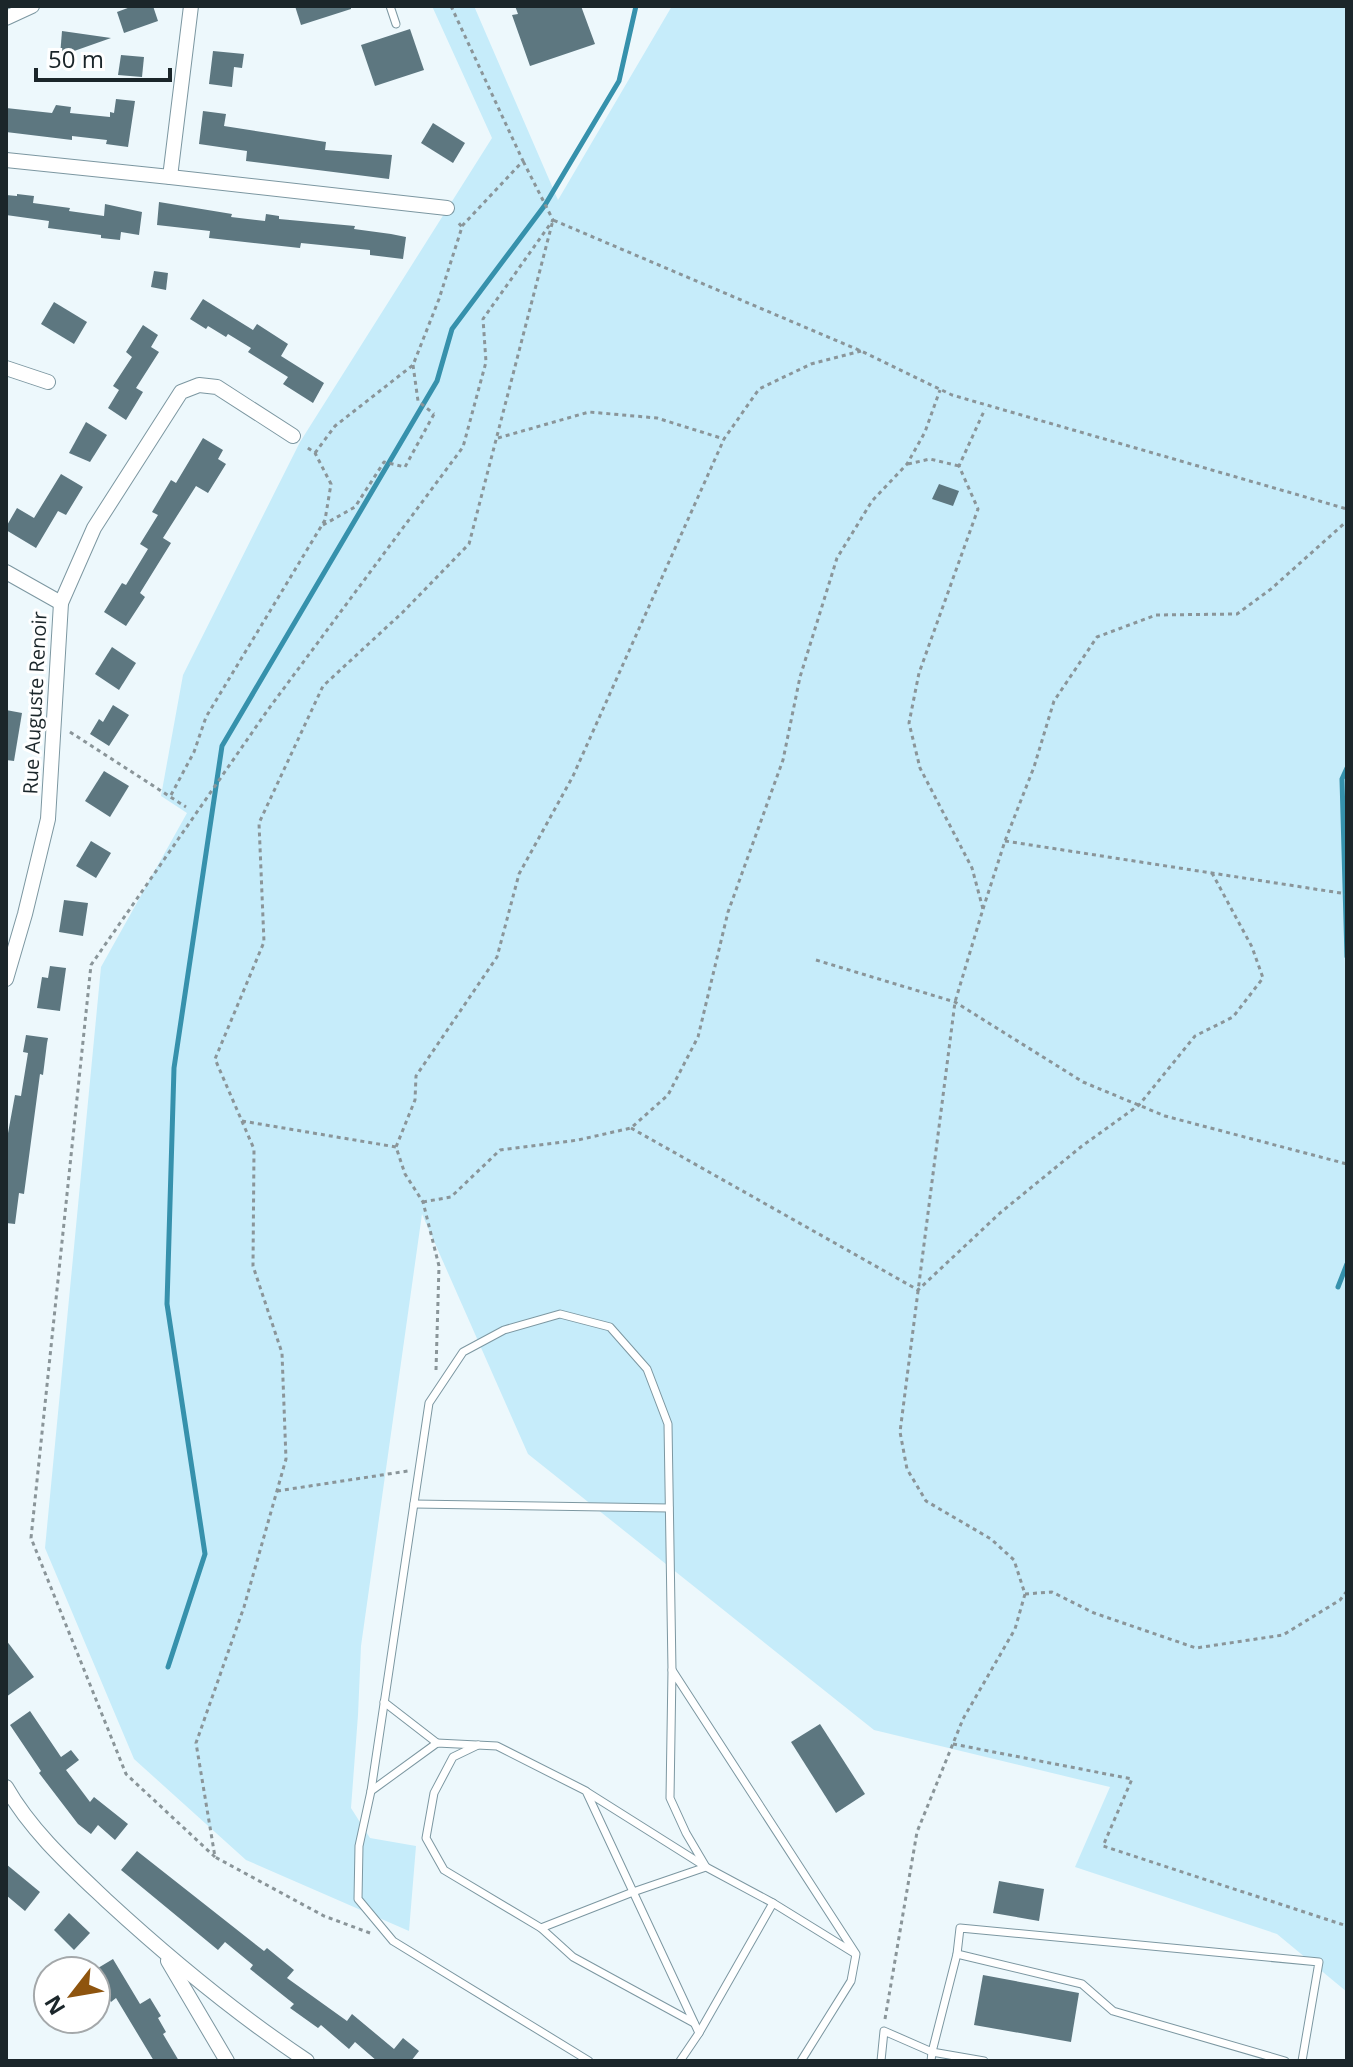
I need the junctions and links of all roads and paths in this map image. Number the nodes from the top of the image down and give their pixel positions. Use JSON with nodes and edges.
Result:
{"nodes":[{"id":1,"x":32,"y":6,"type":"edge"},
{"id":2,"x":191,"y":6,"type":"edge"},
{"id":3,"x":390,"y":6,"type":"edge"},
{"id":4,"x":451,"y":6,"type":"edge"},
{"id":5,"x":6,"y":18,"type":"edge"},
{"id":6,"x":396,"y":24,"type":"dead end"},
{"id":7,"x":6,"y":160,"type":"edge"},
{"id":8,"x":523,"y":161,"type":"junction"},
{"id":9,"x":170,"y":177,"type":"junction"},
{"id":10,"x":447,"y":208,"type":"joint"},
{"id":11,"x":553,"y":220,"type":"junction"},
{"id":12,"x":462,"y":227,"type":"junction"},
{"id":13,"x":861,"y":351,"type":"junction"},
{"id":14,"x":413,"y":365,"type":"junction"},
{"id":15,"x":6,"y":368,"type":"edge"},
{"id":16,"x":48,"y":382,"type":"dead end"},
{"id":17,"x":940,"y":390,"type":"junction"},
{"id":18,"x":985,"y":409,"type":"dead end"},
{"id":19,"x":293,"y":436,"type":"joint"},
{"id":20,"x":496,"y":439,"type":"junction"},
{"id":21,"x":724,"y":439,"type":"junction"},
{"id":22,"x":315,"y":453,"type":"junction"},
{"id":23,"x":907,"y":464,"type":"junction"},
{"id":24,"x":959,"y":466,"type":"junction"},
{"id":25,"x":1347,"y":509,"type":"edge"},
{"id":26,"x":1347,"y":521,"type":"edge"},
{"id":27,"x":322,"y":526,"type":"junction"},
{"id":28,"x":6,"y":572,"type":"edge"},
{"id":29,"x":61,"y":603,"type":"junction"},
{"id":30,"x":53,"y":721,"type":"junction"},
{"id":31,"x":171,"y":795,"type":"junction"},
{"id":32,"x":186,"y":807,"type":"dead end"},
{"id":33,"x":1005,"y":841,"type":"junction"},
{"id":34,"x":1212,"y":873,"type":"junction"},
{"id":35,"x":1347,"y":894,"type":"edge"},
{"id":36,"x":983,"y":909,"type":"junction"},
{"id":37,"x":816,"y":960,"type":"dead end"},
{"id":38,"x":6,"y":979,"type":"edge"},
{"id":39,"x":955,"y":1002,"type":"junction"},
{"id":40,"x":1139,"y":1105,"type":"junction"},
{"id":41,"x":242,"y":1121,"type":"junction"},
{"id":42,"x":631,"y":1128,"type":"junction"},
{"id":43,"x":396,"y":1147,"type":"junction"},
{"id":44,"x":1347,"y":1164,"type":"edge"},
{"id":45,"x":423,"y":1202,"type":"junction"},
{"id":46,"x":918,"y":1290,"type":"junction"},
{"id":47,"x":436,"y":1393,"type":"junction"},
{"id":48,"x":419,"y":1469,"type":"junction"},
{"id":49,"x":277,"y":1491,"type":"junction"},
{"id":50,"x":414,"y":1504,"type":"junction"},
{"id":51,"x":669,"y":1508,"type":"junction"},
{"id":52,"x":1347,"y":1591,"type":"edge"},
{"id":53,"x":1025,"y":1594,"type":"junction"},
{"id":54,"x":672,"y":1670,"type":"junction"},
{"id":55,"x":384,"y":1702,"type":"junction"},
{"id":56,"x":437,"y":1743,"type":"junction"},
{"id":57,"x":953,"y":1744,"type":"junction"},
{"id":58,"x":478,"y":1745,"type":"junction"},
{"id":59,"x":6,"y":1787,"type":"edge"},
{"id":60,"x":371,"y":1791,"type":"junction"},
{"id":61,"x":586,"y":1791,"type":"junction"},
{"id":62,"x":215,"y":1857,"type":"junction"},
{"id":63,"x":706,"y":1867,"type":"junction"},
{"id":64,"x":633,"y":1892,"type":"junction"},
{"id":65,"x":773,"y":1903,"type":"junction"},
{"id":66,"x":1347,"y":1926,"type":"edge"},
{"id":67,"x":541,"y":1928,"type":"junction"},
{"id":68,"x":393,"y":1941,"type":"junction"},
{"id":69,"x":164,"y":1954,"type":"junction"},
{"id":70,"x":856,"y":1954,"type":"junction"},
{"id":71,"x":957,"y":1954,"type":"junction"},
{"id":72,"x":694,"y":2023,"type":"junction"},
{"id":73,"x":884,"y":2031,"type":"junction"},
{"id":74,"x":699,"y":2033,"type":"junction"},
{"id":75,"x":932,"y":2056,"type":"edge"},
{"id":76,"x":227,"y":2061,"type":"edge"},
{"id":77,"x":307,"y":2061,"type":"edge"},
{"id":78,"x":589,"y":2061,"type":"edge"},
{"id":79,"x":680,"y":2061,"type":"edge"},
{"id":80,"x":801,"y":2061,"type":"edge"},
{"id":81,"x":881,"y":2061,"type":"edge"},
{"id":82,"x":984,"y":2061,"type":"edge"},
{"id":83,"x":1285,"y":2061,"type":"edge"},
{"id":84,"x":1302,"y":2061,"type":"edge"}],
"edges":[{"from":1,"to":5,"type":"street"},
{"from":2,"to":9,"type":"street"},
{"from":3,"to":6,"type":"lane"},
{"from":4,"to":8,"type":"path"},
{"from":7,"to":9,"type":"street"},
{"from":8,"to":11,"type":"path"},
{"from":8,"to":12,"type":"path"},
{"from":9,"to":10,"type":"street"},
{"from":10,"to":12,"type":"path"},
{"from":11,"to":13,"type":"path"},
{"from":11,"to":20,"type":"path"},
{"from":11,"to":62,"type":"path"},
{"from":12,"to":14,"type":"path"},
{"from":13,"to":17,"type":"path"},
{"from":13,"to":21,"type":"path"},
{"from":14,"to":22,"type":"path"},
{"from":14,"to":27,"type":"path"},
{"from":15,"to":16,"type":"street"},
{"from":17,"to":23,"type":"path"},
{"from":17,"to":25,"type":"path"},
{"from":18,"to":24,"type":"path"},
{"from":19,"to":22,"type":"path"},
{"from":19,"to":29,"type":"street","name":"Rue Auguste Renoir"},
{"from":20,"to":21,"type":"path"},
{"from":20,"to":41,"type":"path"},
{"from":21,"to":43,"type":"path"},
{"from":22,"to":27,"type":"path"},
{"from":23,"to":24,"type":"path"},
{"from":23,"to":42,"type":"path"},
{"from":24,"to":36,"type":"path"},
{"from":26,"to":33,"type":"path"},
{"from":27,"to":31,"type":"path"},
{"from":28,"to":29,"type":"street"},
{"from":29,"to":30,"type":"street","name":"Rue Auguste Renoir"},
{"from":30,"to":31,"type":"path"},
{"from":30,"to":38,"type":"street","name":"Rue Auguste Renoir"},
{"from":31,"to":32,"type":"path"},
{"from":33,"to":34,"type":"path"},
{"from":33,"to":36,"type":"path"},
{"from":34,"to":35,"type":"path"},
{"from":34,"to":40,"type":"path"},
{"from":36,"to":39,"type":"path"},
{"from":37,"to":39,"type":"path"},
{"from":39,"to":40,"type":"path"},
{"from":39,"to":46,"type":"path"},
{"from":40,"to":44,"type":"path"},
{"from":40,"to":46,"type":"path"},
{"from":41,"to":43,"type":"path"},
{"from":41,"to":49,"type":"path"},
{"from":42,"to":45,"type":"path"},
{"from":42,"to":46,"type":"path"},
{"from":43,"to":45,"type":"path"},
{"from":45,"to":47,"type":"path"},
{"from":46,"to":53,"type":"path"},
{"from":47,"to":48,"type":"lane"},
{"from":47,"to":51,"type":"lane"},
{"from":48,"to":49,"type":"path"},
{"from":48,"to":50,"type":"lane"},
{"from":49,"to":62,"type":"path"},
{"from":50,"to":51,"type":"lane"},
{"from":50,"to":55,"type":"lane"},
{"from":51,"to":54,"type":"lane"},
{"from":52,"to":53,"type":"path"},
{"from":53,"to":57,"type":"path"},
{"from":54,"to":63,"type":"lane"},
{"from":54,"to":70,"type":"lane"},
{"from":55,"to":56,"type":"lane"},
{"from":55,"to":60,"type":"lane"},
{"from":56,"to":58,"type":"lane"},
{"from":56,"to":60,"type":"lane"},
{"from":57,"to":66,"type":"path"},
{"from":57,"to":73,"type":"path"},
{"from":58,"to":61,"type":"lane"},
{"from":58,"to":67,"type":"lane"},
{"from":59,"to":69,"type":"street"},
{"from":60,"to":68,"type":"lane"},
{"from":61,"to":63,"type":"lane"},
{"from":61,"to":64,"type":"lane"},
{"from":62,"to":68,"type":"path"},
{"from":63,"to":64,"type":"lane"},
{"from":63,"to":65,"type":"lane"},
{"from":64,"to":67,"type":"lane"},
{"from":64,"to":72,"type":"lane"},
{"from":65,"to":70,"type":"lane"},
{"from":65,"to":74,"type":"lane"},
{"from":67,"to":72,"type":"lane"},
{"from":68,"to":78,"type":"lane"},
{"from":69,"to":76,"type":"street"},
{"from":69,"to":77,"type":"street"},
{"from":70,"to":80,"type":"lane"},
{"from":71,"to":75,"type":"lane"},
{"from":71,"to":83,"type":"lane"},
{"from":71,"to":84,"type":"lane"},
{"from":72,"to":74,"type":"lane"},
{"from":73,"to":75,"type":"lane"},
{"from":73,"to":81,"type":"lane"},
{"from":74,"to":79,"type":"lane"},
{"from":75,"to":82,"type":"lane"}]}
